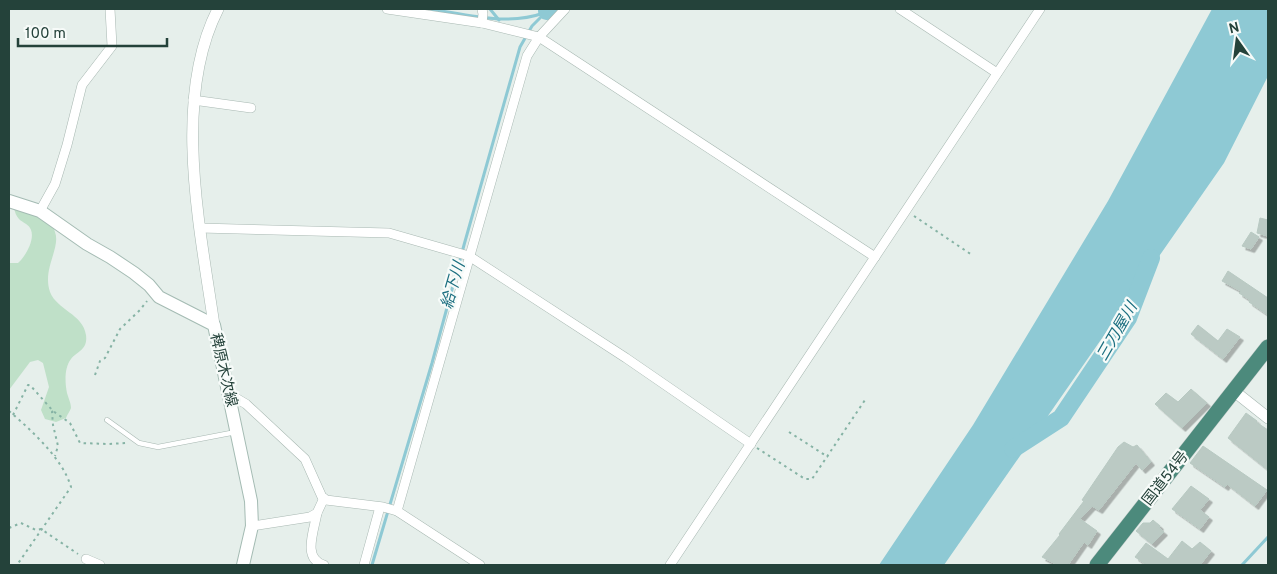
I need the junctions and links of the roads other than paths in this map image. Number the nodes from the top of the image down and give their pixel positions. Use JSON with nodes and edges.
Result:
{"nodes":[{"id":1,"x":110,"y":9,"type":"edge"},
{"id":2,"x":218,"y":9,"type":"edge"},
{"id":3,"x":387,"y":9,"type":"edge"},
{"id":4,"x":566,"y":9,"type":"edge"},
{"id":5,"x":900,"y":9,"type":"edge"},
{"id":6,"x":1040,"y":9,"type":"edge"},
{"id":7,"x":483,"y":16,"type":"edge"},
{"id":8,"x":536,"y":37,"type":"junction"},
{"id":9,"x":997,"y":73,"type":"junction"},
{"id":10,"x":194,"y":100,"type":"junction"},
{"id":11,"x":251,"y":108,"type":"dead end"},
{"id":12,"x":9,"y":201,"type":"edge"},
{"id":13,"x":40,"y":211,"type":"junction"},
{"id":14,"x":200,"y":228,"type":"junction"},
{"id":15,"x":464,"y":254,"type":"junction"},
{"id":16,"x":875,"y":257,"type":"junction"},
{"id":17,"x":214,"y":325,"type":"junction"},
{"id":18,"x":1268,"y":347,"type":"edge"},
{"id":19,"x":1268,"y":356,"type":"edge"},
{"id":20,"x":1234,"y":391,"type":"junction"},
{"id":21,"x":229,"y":394,"type":"junction"},
{"id":22,"x":1268,"y":418,"type":"edge"},
{"id":23,"x":107,"y":420,"type":"dead end"},
{"id":24,"x":237,"y":432,"type":"junction"},
{"id":25,"x":751,"y":444,"type":"junction"},
{"id":26,"x":324,"y":498,"type":"junction"},
{"id":27,"x":382,"y":507,"type":"junction"},
{"id":28,"x":395,"y":510,"type":"junction"},
{"id":29,"x":317,"y":513,"type":"junction"},
{"id":30,"x":252,"y":526,"type":"junction"},
{"id":31,"x":86,"y":559,"type":"road end"},
{"id":32,"x":100,"y":565,"type":"edge"},
{"id":33,"x":244,"y":565,"type":"edge"},
{"id":34,"x":324,"y":565,"type":"edge"},
{"id":35,"x":364,"y":565,"type":"edge"},
{"id":36,"x":480,"y":565,"type":"edge"},
{"id":37,"x":670,"y":565,"type":"edge"},
{"id":38,"x":1097,"y":565,"type":"edge"}],
"edges":[{"from":1,"to":13,"type":"street"},
{"from":2,"to":10,"type":"street"},
{"from":3,"to":7,"type":"street"},
{"from":4,"to":8,"type":"street"},
{"from":5,"to":9,"type":"street"},
{"from":6,"to":9,"type":"street"},
{"from":7,"to":8,"type":"street"},
{"from":8,"to":15,"type":"street"},
{"from":8,"to":16,"type":"street"},
{"from":9,"to":16,"type":"street"},
{"from":10,"to":11,"type":"street"},
{"from":10,"to":14,"type":"street"},
{"from":12,"to":13,"type":"main road","name":"稗原木次線"},
{"from":13,"to":17,"type":"main road","name":"稗原木次線"},
{"from":14,"to":15,"type":"street"},
{"from":14,"to":17,"type":"street"},
{"from":15,"to":25,"type":"street"},
{"from":15,"to":28,"type":"street"},
{"from":16,"to":25,"type":"street"},
{"from":17,"to":21,"type":"main road","name":"稗原木次線"},
{"from":18,"to":20,"type":"highway","name":"国道54号"},
{"from":19,"to":20,"type":"highway","name":"国道54号"},
{"from":20,"to":22,"type":"street"},
{"from":20,"to":38,"type":"highway","name":"国道54号"},
{"from":21,"to":24,"type":"main road","name":"稗原木次線"},
{"from":21,"to":26,"type":"street"},
{"from":23,"to":24,"type":"lane"},
{"from":24,"to":30,"type":"main road","name":"稗原木次線"},
{"from":25,"to":37,"type":"street"},
{"from":26,"to":27,"type":"street"},
{"from":26,"to":29,"type":"street"},
{"from":27,"to":28,"type":"street"},
{"from":27,"to":35,"type":"street"},
{"from":28,"to":36,"type":"street"},
{"from":29,"to":30,"type":"street"},
{"from":29,"to":34,"type":"street"},
{"from":30,"to":33,"type":"main road","name":"稗原木次線"},
{"from":31,"to":32,"type":"street"}]}
